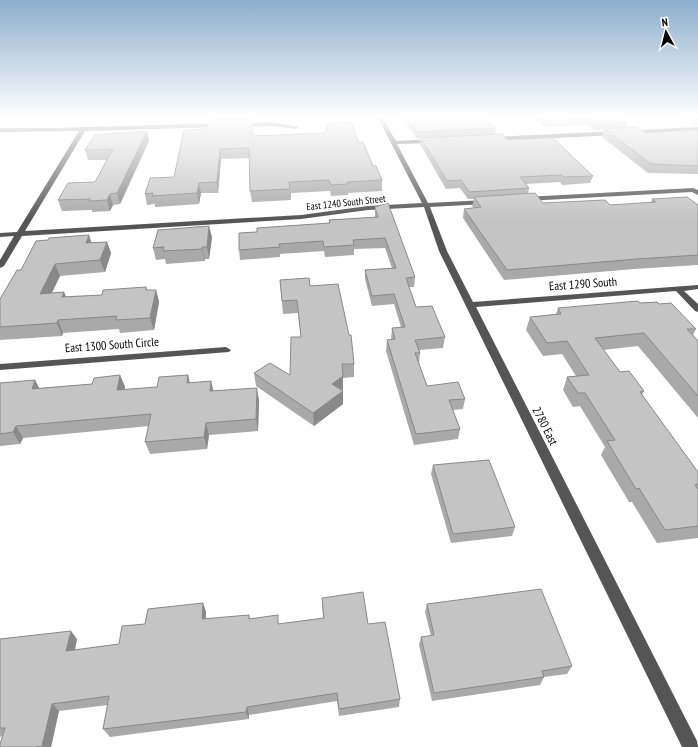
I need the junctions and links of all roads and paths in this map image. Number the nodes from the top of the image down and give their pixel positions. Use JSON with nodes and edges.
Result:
{"nodes":[{"id":1,"x":70,"y":151,"type":"edge"},
{"id":2,"x":397,"y":151,"type":"edge"},
{"id":3,"x":696,"y":192,"type":"edge"},
{"id":4,"x":515,"y":200,"type":"edge"},
{"id":5,"x":491,"y":201,"type":"edge"},
{"id":6,"x":426,"y":205,"type":"junction"},
{"id":7,"x":19,"y":234,"type":"junction"},
{"id":8,"x":0,"y":235,"type":"edge"},
{"id":9,"x":0,"y":266,"type":"edge"},
{"id":10,"x":698,"y":287,"type":"edge"},
{"id":11,"x":678,"y":289,"type":"junction"},
{"id":12,"x":470,"y":305,"type":"junction"},
{"id":13,"x":698,"y":309,"type":"edge"},
{"id":14,"x":226,"y":350,"type":"dead end"},
{"id":15,"x":0,"y":367,"type":"edge"},
{"id":16,"x":691,"y":747,"type":"edge"}],
"edges":[{"from":1,"to":7,"type":"street"},
{"from":2,"to":6,"type":"street","name":"2780 East"},
{"from":3,"to":4,"type":"street"},
{"from":5,"to":6,"type":"street","name":"East 1240 South Street"},
{"from":6,"to":7,"type":"street","name":"East 1240 South Street"},
{"from":6,"to":12,"type":"street","name":"2780 East"},
{"from":7,"to":8,"type":"street","name":"East 1240 South Street"},
{"from":7,"to":9,"type":"street"},
{"from":10,"to":11,"type":"street","name":"East 1290 South"},
{"from":11,"to":12,"type":"street","name":"East 1290 South"},
{"from":11,"to":13,"type":"street"},
{"from":12,"to":16,"type":"street","name":"2780 East"},
{"from":14,"to":15,"type":"street","name":"East 1300 South Circle"}]}
